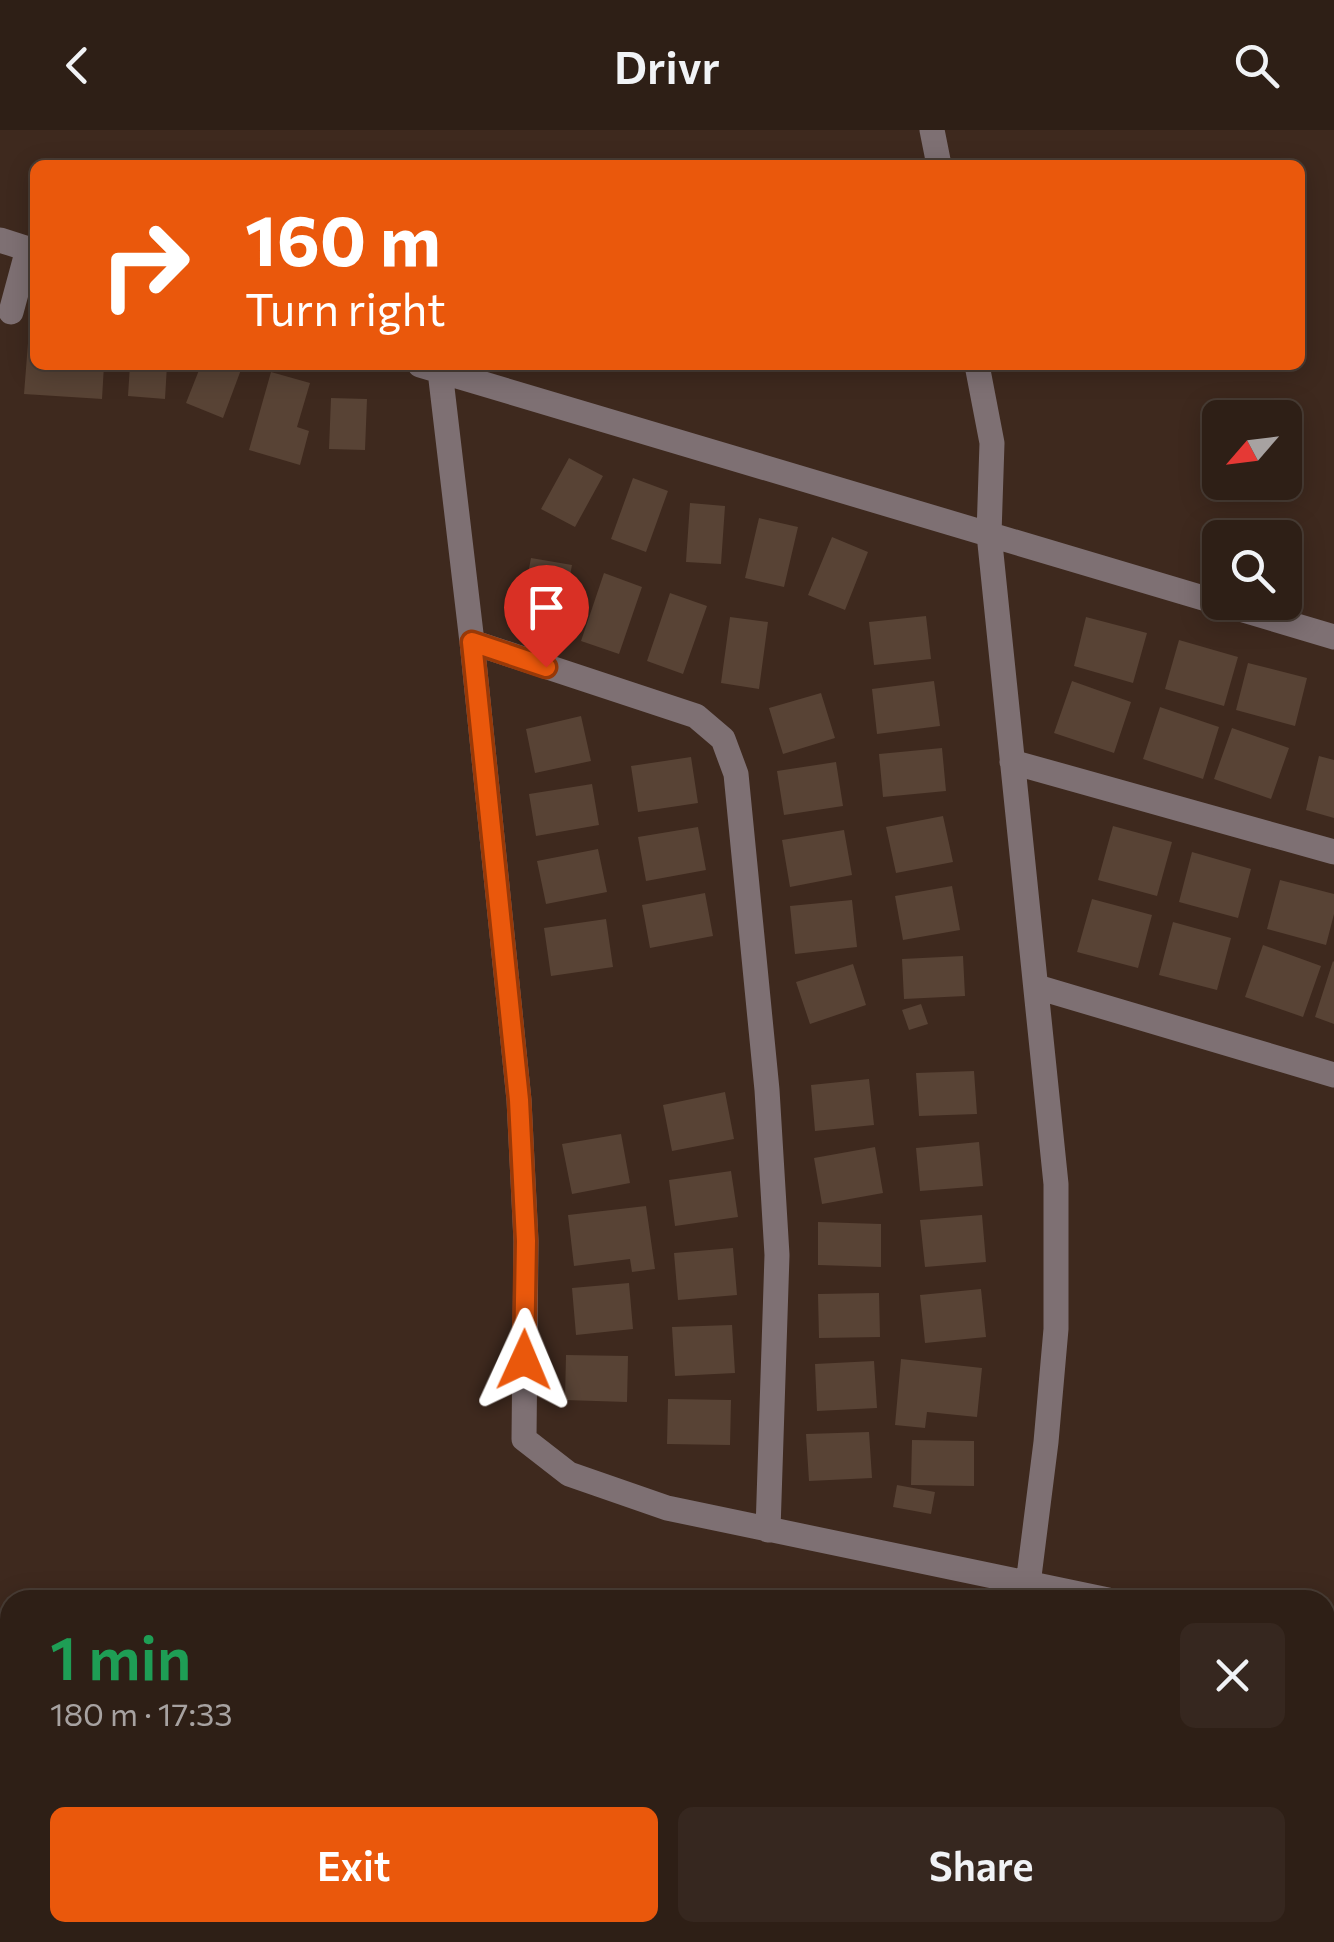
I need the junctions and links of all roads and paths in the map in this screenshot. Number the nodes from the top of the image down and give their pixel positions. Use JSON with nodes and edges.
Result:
{"nodes":[{"id":1,"x":932,"y":130,"type":"edge"},
{"id":2,"x":938,"y":160,"type":"edge"},
{"id":3,"x":0,"y":240,"type":"edge"},
{"id":4,"x":30,"y":249,"type":"edge"},
{"id":5,"x":30,"y":256,"type":"edge"},
{"id":6,"x":11,"y":312,"type":"dead end"},
{"id":7,"x":430,"y":370,"type":"edge"},
{"id":8,"x":437,"y":370,"type":"edge"},
{"id":9,"x":978,"y":370,"type":"edge"},
{"id":10,"x":989,"y":534,"type":"junction"},
{"id":11,"x":1334,"y":636,"type":"edge"},
{"id":12,"x":472,"y":642,"type":"junction"},
{"id":13,"x":1012,"y":762,"type":"junction"},
{"id":14,"x":1334,"y":852,"type":"edge"},
{"id":15,"x":1037,"y":987,"type":"junction"},
{"id":16,"x":1334,"y":1075,"type":"edge"},
{"id":17,"x":768,"y":1530,"type":"junction"},
{"id":18,"x":1019,"y":1590,"type":"edge"},
{"id":19,"x":1027,"y":1590,"type":"edge"}],
"edges":[{"from":1,"to":2,"type":"street"},
{"from":3,"to":4,"type":"street"},
{"from":5,"to":6,"type":"street"},
{"from":7,"to":12,"type":"street"},
{"from":8,"to":10,"type":"street"},
{"from":9,"to":10,"type":"street"},
{"from":10,"to":11,"type":"street"},
{"from":10,"to":13,"type":"street"},
{"from":12,"to":17,"type":"street"},
{"from":12,"to":17,"type":"street"},
{"from":13,"to":14,"type":"street"},
{"from":13,"to":15,"type":"street"},
{"from":15,"to":16,"type":"street"},
{"from":15,"to":19,"type":"street"},
{"from":17,"to":18,"type":"street"}]}
